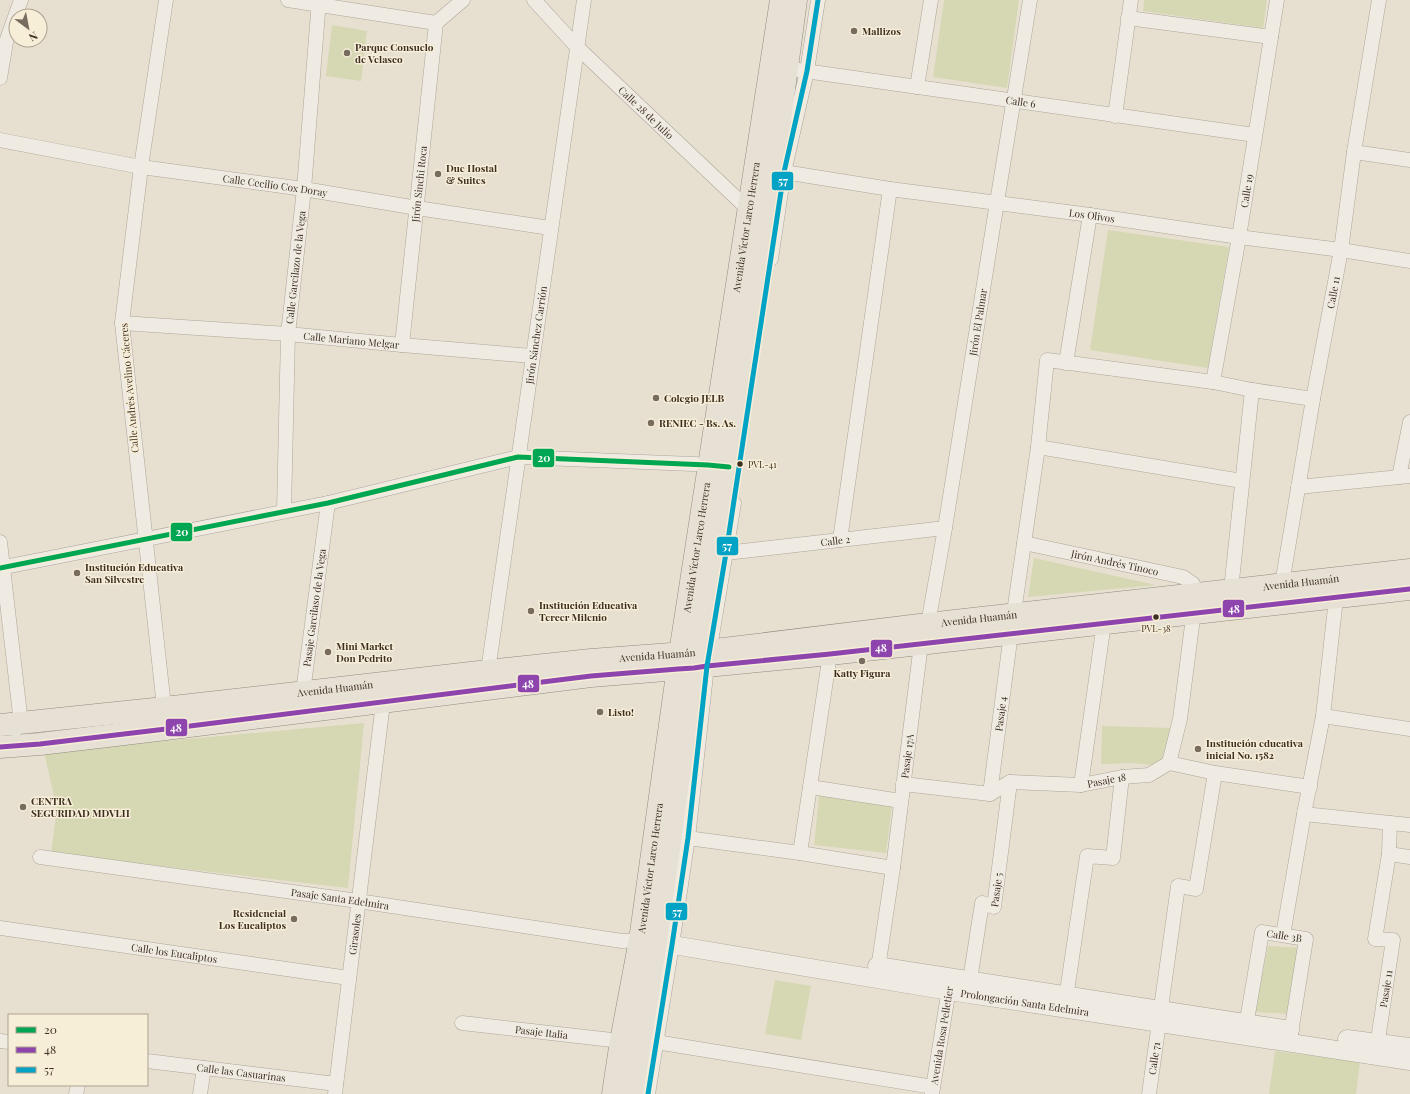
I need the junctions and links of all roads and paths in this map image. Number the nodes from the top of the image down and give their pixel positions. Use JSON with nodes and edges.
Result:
{"nodes":[{"id":1,"x":21,"y":0,"type":"edge"},
{"id":2,"x":166,"y":0,"type":"edge"},
{"id":3,"x":288,"y":0,"type":"edge"},
{"id":4,"x":463,"y":0,"type":"edge"},
{"id":5,"x":534,"y":0,"type":"edge"},
{"id":6,"x":584,"y":0,"type":"edge"},
{"id":7,"x":781,"y":0,"type":"edge"},
{"id":8,"x":796,"y":0,"type":"edge"},
{"id":9,"x":818,"y":0,"type":"edge"},
{"id":10,"x":931,"y":0,"type":"edge"},
{"id":11,"x":1030,"y":0,"type":"edge"},
{"id":12,"x":1131,"y":0,"type":"edge"},
{"id":13,"x":1277,"y":0,"type":"edge"},
{"id":14,"x":1379,"y":0,"type":"edge"},
{"id":15,"x":319,"y":2,"type":"edge"},
{"id":16,"x":1128,"y":18,"type":"junction"},
{"id":17,"x":436,"y":23,"type":"junction"},
{"id":18,"x":1271,"y":37,"type":"junction"},
{"id":19,"x":3,"y":41,"type":"edge"},
{"id":20,"x":577,"y":48,"type":"junction"},
{"id":21,"x":797,"y":70,"type":"junction"},
{"id":22,"x":0,"y":78,"type":"edge"},
{"id":23,"x":917,"y":87,"type":"junction"},
{"id":24,"x":1013,"y":101,"type":"junction"},
{"id":25,"x":1115,"y":116,"type":"junction"},
{"id":26,"x":1255,"y":135,"type":"junction"},
{"id":27,"x":0,"y":140,"type":"edge"},
{"id":28,"x":1354,"y":152,"type":"junction"},
{"id":29,"x":1410,"y":160,"type":"edge"},
{"id":30,"x":141,"y":167,"type":"junction"},
{"id":31,"x":779,"y":172,"type":"junction"},
{"id":32,"x":304,"y":189,"type":"junction"},
{"id":33,"x":890,"y":189,"type":"junction"},
{"id":34,"x":997,"y":202,"type":"junction"},
{"id":35,"x":417,"y":208,"type":"junction"},
{"id":36,"x":758,"y":211,"type":"junction"},
{"id":37,"x":1090,"y":215,"type":"junction"},
{"id":38,"x":550,"y":228,"type":"junction"},
{"id":39,"x":1238,"y":237,"type":"junction"},
{"id":40,"x":1340,"y":250,"type":"junction"},
{"id":41,"x":1410,"y":261,"type":"edge"},
{"id":42,"x":122,"y":323,"type":"junction"},
{"id":43,"x":288,"y":334,"type":"junction"},
{"id":44,"x":402,"y":345,"type":"junction"},
{"id":45,"x":532,"y":356,"type":"junction"},
{"id":46,"x":1066,"y":363,"type":"junction"},
{"id":47,"x":1213,"y":382,"type":"junction"},
{"id":48,"x":1252,"y":390,"type":"junction"},
{"id":49,"x":1313,"y":400,"type":"junction"},
{"id":50,"x":1410,"y":422,"type":"edge"},
{"id":51,"x":1038,"y":447,"type":"junction"},
{"id":52,"x":518,"y":457,"type":"junction"},
{"id":53,"x":719,"y":466,"type":"junction"},
{"id":54,"x":1405,"y":476,"type":"edge"},
{"id":55,"x":1242,"y":481,"type":"junction"},
{"id":56,"x":1298,"y":487,"type":"junction"},
{"id":57,"x":328,"y":503,"type":"junction"},
{"id":58,"x":284,"y":511,"type":"junction"},
{"id":59,"x":945,"y":528,"type":"junction"},
{"id":60,"x":840,"y":540,"type":"junction"},
{"id":61,"x":144,"y":541,"type":"junction"},
{"id":62,"x":0,"y":542,"type":"edge"},
{"id":63,"x":1024,"y":543,"type":"junction"},
{"id":64,"x":726,"y":553,"type":"junction"},
{"id":65,"x":1,"y":568,"type":"edge"},
{"id":66,"x":1410,"y":570,"type":"edge"},
{"id":67,"x":1282,"y":584,"type":"junction"},
{"id":68,"x":1338,"y":588,"type":"junction"},
{"id":69,"x":1410,"y":589,"type":"edge"},
{"id":70,"x":1231,"y":590,"type":"junction"},
{"id":71,"x":1195,"y":604,"type":"junction"},
{"id":72,"x":1104,"y":623,"type":"junction"},
{"id":73,"x":928,"y":624,"type":"junction"},
{"id":74,"x":1013,"y":624,"type":"junction"},
{"id":75,"x":921,"y":644,"type":"junction"},
{"id":76,"x":830,"y":654,"type":"junction"},
{"id":77,"x":695,"y":660,"type":"junction"},
{"id":78,"x":491,"y":679,"type":"junction"},
{"id":79,"x":304,"y":702,"type":"junction"},
{"id":80,"x":383,"y":703,"type":"junction"},
{"id":81,"x":164,"y":708,"type":"junction"},
{"id":82,"x":1323,"y":716,"type":"junction"},
{"id":83,"x":10,"y":724,"type":"edge"},
{"id":84,"x":166,"y":729,"type":"junction"},
{"id":85,"x":1410,"y":729,"type":"edge"},
{"id":86,"x":0,"y":750,"type":"edge"},
{"id":87,"x":1169,"y":763,"type":"junction"},
{"id":88,"x":1215,"y":773,"type":"junction"},
{"id":89,"x":1122,"y":777,"type":"junction"},
{"id":90,"x":1010,"y":782,"type":"junction"},
{"id":91,"x":903,"y":784,"type":"junction"},
{"id":92,"x":1081,"y":785,"type":"junction"},
{"id":93,"x":810,"y":787,"type":"junction"},
{"id":94,"x":1310,"y":787,"type":"junction"},
{"id":95,"x":990,"y":794,"type":"junction"},
{"id":96,"x":901,"y":801,"type":"junction"},
{"id":97,"x":667,"y":802,"type":"junction"},
{"id":98,"x":1304,"y":814,"type":"junction"},
{"id":99,"x":1390,"y":823,"type":"junction"},
{"id":100,"x":1410,"y":825,"type":"edge"},
{"id":101,"x":679,"y":836,"type":"junction"},
{"id":102,"x":800,"y":853,"type":"junction"},
{"id":103,"x":1388,"y":854,"type":"junction"},
{"id":104,"x":40,"y":857,"type":"dead end"},
{"id":105,"x":1410,"y":857,"type":"edge"},
{"id":106,"x":893,"y":868,"type":"junction"},
{"id":107,"x":358,"y":901,"type":"junction"},
{"id":108,"x":0,"y":928,"type":"edge"},
{"id":109,"x":1283,"y":935,"type":"junction"},
{"id":110,"x":657,"y":937,"type":"junction"},
{"id":111,"x":877,"y":973,"type":"junction"},
{"id":112,"x":349,"y":978,"type":"junction"},
{"id":113,"x":970,"y":980,"type":"junction"},
{"id":114,"x":950,"y":984,"type":"junction"},
{"id":115,"x":1065,"y":1002,"type":"junction"},
{"id":116,"x":1160,"y":1016,"type":"junction"},
{"id":117,"x":462,"y":1023,"type":"dead end"},
{"id":118,"x":1246,"y":1029,"type":"junction"},
{"id":119,"x":1290,"y":1036,"type":"junction"},
{"id":120,"x":621,"y":1041,"type":"junction"},
{"id":121,"x":656,"y":1042,"type":"junction"},
{"id":122,"x":1410,"y":1047,"type":"edge"},
{"id":123,"x":1377,"y":1050,"type":"junction"},
{"id":124,"x":148,"y":1060,"type":"edge"},
{"id":125,"x":1410,"y":1061,"type":"edge"},
{"id":126,"x":204,"y":1068,"type":"junction"},
{"id":127,"x":336,"y":1089,"type":"edge"},
{"id":128,"x":932,"y":1090,"type":"edge"},
{"id":129,"x":200,"y":1094,"type":"edge"},
{"id":130,"x":613,"y":1094,"type":"edge"},
{"id":131,"x":632,"y":1094,"type":"edge"},
{"id":132,"x":648,"y":1094,"type":"edge"},
{"id":133,"x":1149,"y":1094,"type":"edge"}],
"edges":[{"from":1,"to":19,"type":"street"},
{"from":2,"to":30,"type":"street","name":"Calle Andrés Avelino Cáceres"},
{"from":3,"to":15,"type":"street"},
{"from":4,"to":17,"type":"street"},
{"from":5,"to":20,"type":"street","name":"Calle 28 de Julio"},
{"from":6,"to":20,"type":"street","name":"Jirón Sánchez Carrión"},
{"from":7,"to":36,"type":"main road","name":"Avenida Víctor Larco Herrera"},
{"from":8,"to":21,"type":"main road","name":"Avenida Víctor Larco Herrera"},
{"from":9,"to":21,"type":"street","name":"Avenida Víctor Larco Herrera"},
{"from":10,"to":23,"type":"street"},
{"from":11,"to":24,"type":"street","name":"Jirón El Palmar"},
{"from":12,"to":16,"type":"street"},
{"from":13,"to":18,"type":"street","name":"Calle 19"},
{"from":14,"to":28,"type":"street","name":"Calle 11"},
{"from":15,"to":17,"type":"street"},
{"from":15,"to":32,"type":"street","name":"Calle Garcilazo de la Vega"},
{"from":16,"to":18,"type":"street"},
{"from":16,"to":25,"type":"street"},
{"from":17,"to":35,"type":"street","name":"Jirón Sinchi Roca"},
{"from":18,"to":26,"type":"street","name":"Calle 19"},
{"from":19,"to":22,"type":"street"},
{"from":20,"to":36,"type":"street","name":"Calle 28 de Julio"},
{"from":20,"to":38,"type":"street","name":"Jirón Sánchez Carrión"},
{"from":21,"to":23,"type":"street","name":"Calle 6"},
{"from":21,"to":31,"type":"main road","name":"Avenida Víctor Larco Herrera"},
{"from":23,"to":24,"type":"street","name":"Calle 6"},
{"from":24,"to":25,"type":"street","name":"Calle 6"},
{"from":24,"to":34,"type":"street","name":"Jirón El Palmar"},
{"from":25,"to":26,"type":"street","name":"Calle 6"},
{"from":26,"to":39,"type":"street","name":"Calle 19"},
{"from":27,"to":30,"type":"street","name":"Calle Cecilio Cox Doray"},
{"from":28,"to":29,"type":"street"},
{"from":28,"to":40,"type":"street","name":"Calle 11"},
{"from":30,"to":32,"type":"street","name":"Calle Cecilio Cox Doray"},
{"from":30,"to":42,"type":"street","name":"Calle Andrés Avelino Cáceres"},
{"from":31,"to":33,"type":"street","name":"Los Olivos"},
{"from":31,"to":36,"type":"main road","name":"Avenida Víctor Larco Herrera"},
{"from":31,"to":64,"type":"street","name":"Avenida Víctor Larco Herrera"},
{"from":32,"to":35,"type":"street","name":"Calle Cecilio Cox Doray"},
{"from":32,"to":43,"type":"street","name":"Calle Garcilazo de la Vega"},
{"from":33,"to":34,"type":"street","name":"Los Olivos"},
{"from":33,"to":60,"type":"street"},
{"from":34,"to":37,"type":"street","name":"Los Olivos"},
{"from":34,"to":59,"type":"street","name":"Jirón El Palmar"},
{"from":35,"to":38,"type":"street","name":"Calle Cecilio Cox Doray"},
{"from":35,"to":44,"type":"street","name":"Jirón Sinchi Roca"},
{"from":36,"to":53,"type":"main road","name":"Avenida Víctor Larco Herrera"},
{"from":37,"to":39,"type":"street","name":"Los Olivos"},
{"from":37,"to":46,"type":"street"},
{"from":38,"to":45,"type":"street","name":"Jirón Sánchez Carrión"},
{"from":39,"to":40,"type":"street","name":"Los Olivos"},
{"from":39,"to":47,"type":"street","name":"Calle 19"},
{"from":40,"to":41,"type":"street","name":"Los Olivos"},
{"from":40,"to":49,"type":"street","name":"Calle 11"},
{"from":42,"to":43,"type":"street","name":"Calle Mariano Melgar"},
{"from":42,"to":61,"type":"street","name":"Calle Andrés Avelino Cáceres"},
{"from":43,"to":44,"type":"street","name":"Calle Mariano Melgar"},
{"from":43,"to":58,"type":"street","name":"Calle Garcilazo de la Vega"},
{"from":44,"to":45,"type":"street","name":"Calle Mariano Melgar"},
{"from":45,"to":52,"type":"street","name":"Jirón Sánchez Carrión"},
{"from":46,"to":47,"type":"street"},
{"from":46,"to":51,"type":"street","name":"Pasaje 4"},
{"from":47,"to":48,"type":"street"},
{"from":48,"to":49,"type":"street"},
{"from":48,"to":55,"type":"street"},
{"from":49,"to":56,"type":"street","name":"Calle 11"},
{"from":50,"to":54,"type":"street"},
{"from":51,"to":55,"type":"street"},
{"from":51,"to":63,"type":"street","name":"Pasaje 4"},
{"from":52,"to":53,"type":"street"},
{"from":52,"to":57,"type":"street"},
{"from":52,"to":78,"type":"street","name":"Jirón Sánchez Carrión"},
{"from":53,"to":77,"type":"main road","name":"Avenida Víctor Larco Herrera"},
{"from":54,"to":56,"type":"street"},
{"from":55,"to":70,"type":"street"},
{"from":56,"to":67,"type":"street","name":"Calle 11"},
{"from":57,"to":58,"type":"street"},
{"from":57,"to":79,"type":"street","name":"Pasaje Garcilaso de la Vega"},
{"from":58,"to":61,"type":"street"},
{"from":59,"to":60,"type":"street","name":"Calle 2"},
{"from":59,"to":73,"type":"street","name":"Jirón El Palmar"},
{"from":60,"to":64,"type":"street","name":"Calle 2"},
{"from":61,"to":65,"type":"street"},
{"from":61,"to":81,"type":"street","name":"Calle Andrés Avelino Cáceres"},
{"from":62,"to":65,"type":"street"},
{"from":63,"to":71,"type":"street","name":"Jirón Andrés Tinoco"},
{"from":63,"to":74,"type":"street","name":"Pasaje 4"},
{"from":64,"to":77,"type":"street","name":"Avenida Víctor Larco Herrera"},
{"from":65,"to":83,"type":"street"},
{"from":66,"to":68,"type":"main road","name":"Avenida Huamán"},
{"from":67,"to":68,"type":"main road","name":"Avenida Huamán"},
{"from":67,"to":70,"type":"main road","name":"Avenida Huamán"},
{"from":68,"to":69,"type":"main road","name":"Avenida Huamán"},
{"from":68,"to":71,"type":"main road","name":"Avenida Huamán"},
{"from":68,"to":82,"type":"street"},
{"from":70,"to":71,"type":"main road","name":"Avenida Huamán"},
{"from":71,"to":72,"type":"main road","name":"Avenida Huamán"},
{"from":71,"to":74,"type":"main road","name":"Avenida Huamán"},
{"from":71,"to":87,"type":"street"},
{"from":72,"to":74,"type":"main road","name":"Avenida Huamán"},
{"from":72,"to":92,"type":"street"},
{"from":73,"to":74,"type":"main road","name":"Avenida Huamán"},
{"from":73,"to":75,"type":"street","name":"Jirón El Palmar"},
{"from":73,"to":77,"type":"main road","name":"Avenida Huamán"},
{"from":74,"to":75,"type":"main road","name":"Avenida Huamán"},
{"from":74,"to":95,"type":"street","name":"Pasaje 4"},
{"from":75,"to":76,"type":"main road","name":"Avenida Huamán"},
{"from":75,"to":91,"type":"street","name":"Pasaje 17A"},
{"from":76,"to":77,"type":"main road","name":"Avenida Huamán"},
{"from":76,"to":93,"type":"street"},
{"from":77,"to":78,"type":"main road","name":"Avenida Huamán"},
{"from":77,"to":97,"type":"main road","name":"Avenida Víctor Larco Herrera"},
{"from":77,"to":101,"type":"street","name":"Avenida Víctor Larco Herrera"},
{"from":78,"to":79,"type":"main road","name":"Avenida Huamán"},
{"from":78,"to":80,"type":"main road","name":"Avenida Huamán"},
{"from":79,"to":80,"type":"main road","name":"Avenida Huamán"},
{"from":79,"to":81,"type":"main road","name":"Avenida Huamán"},
{"from":79,"to":84,"type":"main road","name":"Avenida Huamán"},
{"from":80,"to":107,"type":"street","name":"Girasoles"},
{"from":81,"to":83,"type":"main road","name":"Avenida Huamán"},
{"from":81,"to":84,"type":"street","name":"Calle Andrés Avelino Cáceres"},
{"from":82,"to":85,"type":"street"},
{"from":82,"to":94,"type":"street"},
{"from":83,"to":86,"type":"street"},
{"from":84,"to":86,"type":"main road","name":"Avenida Huamán"},
{"from":87,"to":88,"type":"street"},
{"from":87,"to":89,"type":"street","name":"Pasaje 18"},
{"from":88,"to":94,"type":"street"},
{"from":88,"to":116,"type":"street","name":"Calle 71"},
{"from":89,"to":92,"type":"street","name":"Pasaje 18"},
{"from":89,"to":115,"type":"street"},
{"from":90,"to":92,"type":"street","name":"Pasaje 18"},
{"from":90,"to":95,"type":"street"},
{"from":90,"to":113,"type":"street","name":"Pasaje 5"},
{"from":91,"to":95,"type":"street"},
{"from":91,"to":96,"type":"street","name":"Pasaje 17A"},
{"from":93,"to":96,"type":"street"},
{"from":93,"to":102,"type":"street"},
{"from":94,"to":98,"type":"street"},
{"from":96,"to":106,"type":"street","name":"Pasaje 17A"},
{"from":97,"to":101,"type":"main road","name":"Avenida Víctor Larco Herrera"},
{"from":97,"to":110,"type":"main road","name":"Avenida Víctor Larco Herrera"},
{"from":98,"to":99,"type":"street"},
{"from":98,"to":109,"type":"street"},
{"from":99,"to":100,"type":"street"},
{"from":99,"to":103,"type":"street"},
{"from":101,"to":102,"type":"street"},
{"from":101,"to":110,"type":"main road","name":"Avenida Víctor Larco Herrera"},
{"from":102,"to":106,"type":"street"},
{"from":103,"to":105,"type":"street"},
{"from":103,"to":123,"type":"street","name":"Pasaje 11"},
{"from":104,"to":107,"type":"street","name":"Pasaje Santa Edelmira"},
{"from":106,"to":111,"type":"street","name":"Pasaje 17A"},
{"from":107,"to":110,"type":"street","name":"Pasaje Santa Edelmira"},
{"from":107,"to":112,"type":"street","name":"Girasoles"},
{"from":108,"to":112,"type":"street","name":"Calle los Eucaliptos"},
{"from":109,"to":118,"type":"street","name":"Calle 3B"},
{"from":109,"to":119,"type":"street","name":"Calle 3B"},
{"from":110,"to":111,"type":"street","name":"Prolongación Santa Edelmira"},
{"from":110,"to":120,"type":"main road","name":"Avenida Víctor Larco Herrera"},
{"from":110,"to":121,"type":"street","name":"Avenida Víctor Larco Herrera"},
{"from":110,"to":131,"type":"main road","name":"Avenida Víctor Larco Herrera"},
{"from":111,"to":114,"type":"street","name":"Prolongación Santa Edelmira"},
{"from":112,"to":127,"type":"street","name":"Girasoles"},
{"from":113,"to":114,"type":"street","name":"Prolongación Santa Edelmira"},
{"from":113,"to":115,"type":"street","name":"Prolongación Santa Edelmira"},
{"from":114,"to":115,"type":"street","name":"Prolongación Santa Edelmira"},
{"from":114,"to":128,"type":"street","name":"Avenida Rosa Pelletier"},
{"from":115,"to":116,"type":"street","name":"Prolongación Santa Edelmira"},
{"from":116,"to":118,"type":"street","name":"Prolongación Santa Edelmira"},
{"from":116,"to":133,"type":"street","name":"Calle 71"},
{"from":117,"to":120,"type":"street","name":"Pasaje Italia"},
{"from":118,"to":119,"type":"street","name":"Prolongación Santa Edelmira"},
{"from":119,"to":123,"type":"street","name":"Prolongación Santa Edelmira"},
{"from":120,"to":130,"type":"main road","name":"Avenida Víctor Larco Herrera"},
{"from":121,"to":128,"type":"street"},
{"from":121,"to":132,"type":"street","name":"Avenida Víctor Larco Herrera"},
{"from":122,"to":123,"type":"street","name":"Prolongación Santa Edelmira"},
{"from":123,"to":125,"type":"street","name":"Prolongación Santa Edelmira"},
{"from":124,"to":126,"type":"street","name":"Calle las Casuarinas"},
{"from":126,"to":127,"type":"street","name":"Calle las Casuarinas"},
{"from":126,"to":129,"type":"street"}]}
